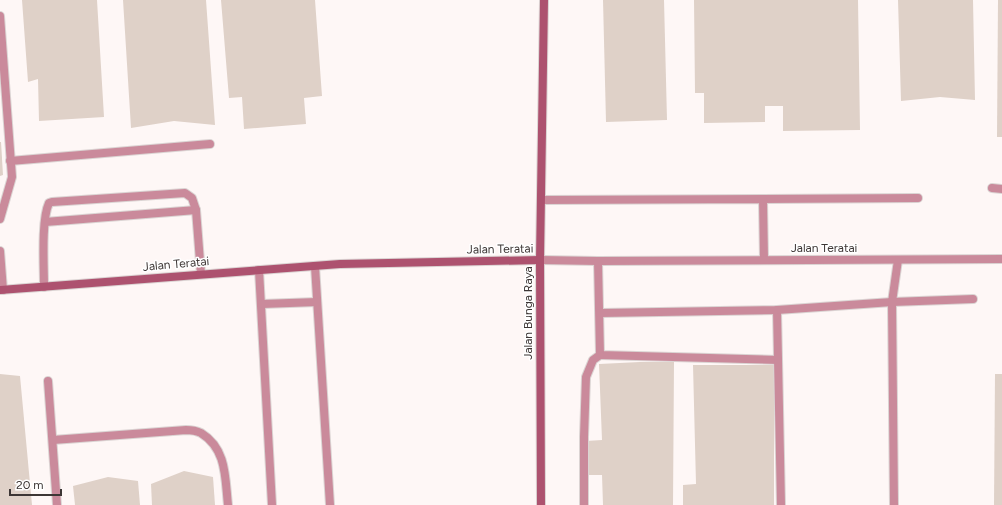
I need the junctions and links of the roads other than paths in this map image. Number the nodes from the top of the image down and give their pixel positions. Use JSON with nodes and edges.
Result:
{"nodes":[{"id":1,"x":544,"y":0,"type":"edge"},
{"id":2,"x":0,"y":16,"type":"edge"},
{"id":3,"x":210,"y":144,"type":"dead end"},
{"id":4,"x":10,"y":162,"type":"junction"},
{"id":5,"x":992,"y":188,"type":"dead end"},
{"id":6,"x":1002,"y":189,"type":"edge"},
{"id":7,"x":918,"y":198,"type":"dead end"},
{"id":8,"x":763,"y":199,"type":"junction"},
{"id":9,"x":541,"y":200,"type":"junction"},
{"id":10,"x":196,"y":210,"type":"junction"},
{"id":11,"x":0,"y":219,"type":"edge"},
{"id":12,"x":45,"y":222,"type":"junction"},
{"id":13,"x":0,"y":251,"type":"edge"},
{"id":14,"x":1002,"y":259,"type":"edge"},
{"id":15,"x":540,"y":260,"type":"junction"},
{"id":16,"x":764,"y":260,"type":"junction"},
{"id":17,"x":898,"y":260,"type":"junction"},
{"id":18,"x":598,"y":261,"type":"junction"},
{"id":19,"x":315,"y":266,"type":"junction"},
{"id":20,"x":259,"y":270,"type":"junction"},
{"id":21,"x":201,"y":274,"type":"junction"},
{"id":22,"x":44,"y":287,"type":"junction"},
{"id":23,"x":1,"y":290,"type":"edge"},
{"id":24,"x":973,"y":299,"type":"dead end"},
{"id":25,"x":317,"y":302,"type":"junction"},
{"id":26,"x":892,"y":302,"type":"junction"},
{"id":27,"x":262,"y":304,"type":"junction"},
{"id":28,"x":777,"y":310,"type":"junction"},
{"id":29,"x":600,"y":313,"type":"junction"},
{"id":30,"x":600,"y":355,"type":"junction"},
{"id":31,"x":778,"y":360,"type":"junction"},
{"id":32,"x":48,"y":381,"type":"dead end"},
{"id":33,"x":53,"y":440,"type":"junction"},
{"id":34,"x":57,"y":505,"type":"edge"},
{"id":35,"x":228,"y":505,"type":"edge"},
{"id":36,"x":272,"y":505,"type":"edge"},
{"id":37,"x":330,"y":505,"type":"edge"},
{"id":38,"x":541,"y":505,"type":"edge"},
{"id":39,"x":584,"y":505,"type":"edge"},
{"id":40,"x":781,"y":505,"type":"edge"},
{"id":41,"x":894,"y":505,"type":"edge"}],
"edges":[{"from":1,"to":9,"type":"street","name":"Jalan Bunga Raya"},
{"from":2,"to":4,"type":"street"},
{"from":3,"to":4,"type":"street"},
{"from":4,"to":11,"type":"street"},
{"from":5,"to":6,"type":"street"},
{"from":7,"to":8,"type":"street"},
{"from":8,"to":9,"type":"street"},
{"from":8,"to":16,"type":"street"},
{"from":9,"to":15,"type":"street","name":"Jalan Bunga Raya"},
{"from":10,"to":12,"type":"street"},
{"from":10,"to":12,"type":"street"},
{"from":10,"to":21,"type":"street"},
{"from":12,"to":22,"type":"street"},
{"from":13,"to":23,"type":"street"},
{"from":14,"to":17,"type":"street","name":"Jalan Teratai"},
{"from":15,"to":18,"type":"street","name":"Jalan Teratai"},
{"from":15,"to":19,"type":"street","name":"Jalan Teratai"},
{"from":15,"to":38,"type":"street","name":"Jalan Bunga Raya"},
{"from":16,"to":17,"type":"street","name":"Jalan Teratai"},
{"from":16,"to":18,"type":"street","name":"Jalan Teratai"},
{"from":17,"to":26,"type":"street"},
{"from":18,"to":29,"type":"street"},
{"from":19,"to":20,"type":"street","name":"Jalan Teratai"},
{"from":19,"to":25,"type":"street"},
{"from":20,"to":21,"type":"street","name":"Jalan Teratai"},
{"from":20,"to":27,"type":"street"},
{"from":21,"to":22,"type":"street","name":"Jalan Teratai"},
{"from":22,"to":23,"type":"street","name":"Jalan Teratai"},
{"from":24,"to":26,"type":"street"},
{"from":25,"to":27,"type":"street"},
{"from":25,"to":37,"type":"street"},
{"from":26,"to":28,"type":"street"},
{"from":26,"to":41,"type":"street"},
{"from":27,"to":36,"type":"street"},
{"from":28,"to":29,"type":"street"},
{"from":28,"to":31,"type":"street"},
{"from":29,"to":30,"type":"street"},
{"from":30,"to":31,"type":"street"},
{"from":30,"to":39,"type":"street"},
{"from":31,"to":40,"type":"street"},
{"from":32,"to":33,"type":"street"},
{"from":33,"to":34,"type":"street"},
{"from":33,"to":35,"type":"street"}]}
